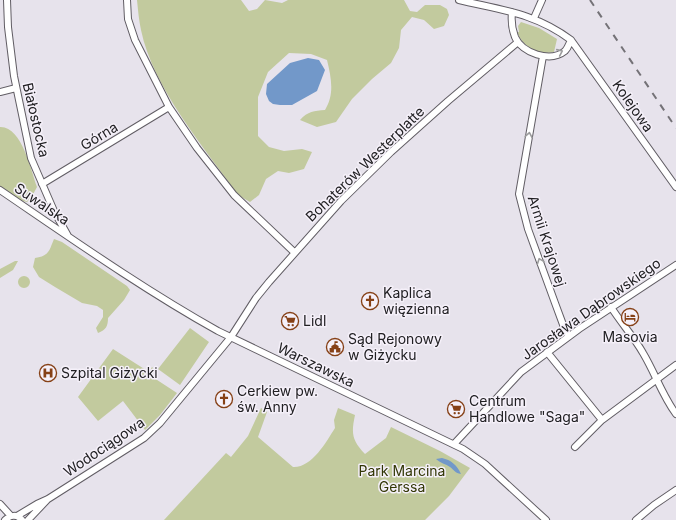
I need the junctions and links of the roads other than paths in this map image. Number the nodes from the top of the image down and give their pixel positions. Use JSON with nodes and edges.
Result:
{"nodes":[{"id":1,"x":8,"y":0,"type":"edge"},
{"id":2,"x":126,"y":0,"type":"edge"},
{"id":3,"x":459,"y":0,"type":"edge"},
{"id":4,"x":542,"y":0,"type":"edge"},
{"id":5,"x":512,"y":12,"type":"junction"},
{"id":6,"x":534,"y":18,"type":"junction"},
{"id":7,"x":571,"y":40,"type":"junction"},
{"id":8,"x":518,"y":42,"type":"junction"},
{"id":9,"x":543,"y":56,"type":"junction"},
{"id":10,"x":16,"y":88,"type":"junction"},
{"id":11,"x":0,"y":92,"type":"edge"},
{"id":12,"x":169,"y":107,"type":"junction"},
{"id":13,"x":42,"y":184,"type":"junction"},
{"id":14,"x":676,"y":187,"type":"edge"},
{"id":15,"x":0,"y":190,"type":"edge"},
{"id":16,"x":70,"y":238,"type":"junction"},
{"id":17,"x":294,"y":252,"type":"junction"},
{"id":18,"x":676,"y":265,"type":"edge"},
{"id":19,"x":611,"y":307,"type":"junction"},
{"id":20,"x":569,"y":336,"type":"junction"},
{"id":21,"x":231,"y":337,"type":"junction"},
{"id":22,"x":547,"y":352,"type":"junction"},
{"id":23,"x":676,"y":365,"type":"edge"},
{"id":24,"x":656,"y":380,"type":"junction"},
{"id":25,"x":676,"y":414,"type":"edge"},
{"id":26,"x":602,"y":420,"type":"junction"},
{"id":27,"x":454,"y":444,"type":"junction"},
{"id":28,"x":575,"y":447,"type":"dead end"},
{"id":29,"x":676,"y":490,"type":"edge"},
{"id":30,"x":48,"y":499,"type":"junction"},
{"id":31,"x":0,"y":504,"type":"edge"},
{"id":32,"x":0,"y":514,"type":"edge"},
{"id":33,"x":12,"y":518,"type":"edge"},
{"id":34,"x":28,"y":520,"type":"edge"},
{"id":35,"x":546,"y":520,"type":"edge"},
{"id":36,"x":636,"y":520,"type":"edge"}],
"edges":[{"from":1,"to":10,"type":"street","name":"Białostocka"},
{"from":2,"to":12,"type":"street"},
{"from":3,"to":5,"type":"street"},
{"from":4,"to":6,"type":"street"},
{"from":5,"to":6,"type":"street"},
{"from":5,"to":8,"type":"street"},
{"from":6,"to":7,"type":"street"},
{"from":9,"to":7,"type":"street","one_way":true},
{"from":7,"to":14,"type":"street","name":"Kolejowa"},
{"from":8,"to":9,"type":"street"},
{"from":8,"to":17,"type":"street","name":"Bohaterów Westerplatte"},
{"from":20,"to":9,"type":"street","name":"Armii Krajowej","one_way":true},
{"from":10,"to":11,"type":"street"},
{"from":10,"to":13,"type":"street","name":"Białostocka"},
{"from":12,"to":13,"type":"street","name":"Górna"},
{"from":12,"to":17,"type":"street"},
{"from":13,"to":16,"type":"street","name":"Białostocka"},
{"from":15,"to":16,"type":"street","name":"Suwalska"},
{"from":16,"to":21,"type":"street","name":"Warszawska"},
{"from":17,"to":21,"type":"street","name":"Bohaterów Westerplatte"},
{"from":18,"to":19,"type":"street","name":"Jarosława Dąbrowskiego"},
{"from":19,"to":20,"type":"street","name":"Jarosława Dąbrowskiego"},
{"from":19,"to":24,"type":"street"},
{"from":20,"to":22,"type":"street","name":"Jarosława Dąbrowskiego"},
{"from":21,"to":27,"type":"street","name":"Warszawska"},
{"from":21,"to":30,"type":"street","name":"Wodociągowa"},
{"from":22,"to":26,"type":"street"},
{"from":22,"to":27,"type":"street","name":"Jarosława Dąbrowskiego"},
{"from":23,"to":24,"type":"street"},
{"from":24,"to":25,"type":"street"},
{"from":24,"to":26,"type":"street"},
{"from":26,"to":28,"type":"street"},
{"from":27,"to":35,"type":"street","name":"Warszawska"},
{"from":29,"to":36,"type":"street"},
{"from":30,"to":33,"type":"street","name":"Wodociągowa"},
{"from":30,"to":34,"type":"street","name":"Wodociągowa"},
{"from":31,"to":33,"type":"street"},
{"from":32,"to":33,"type":"street"}]}
